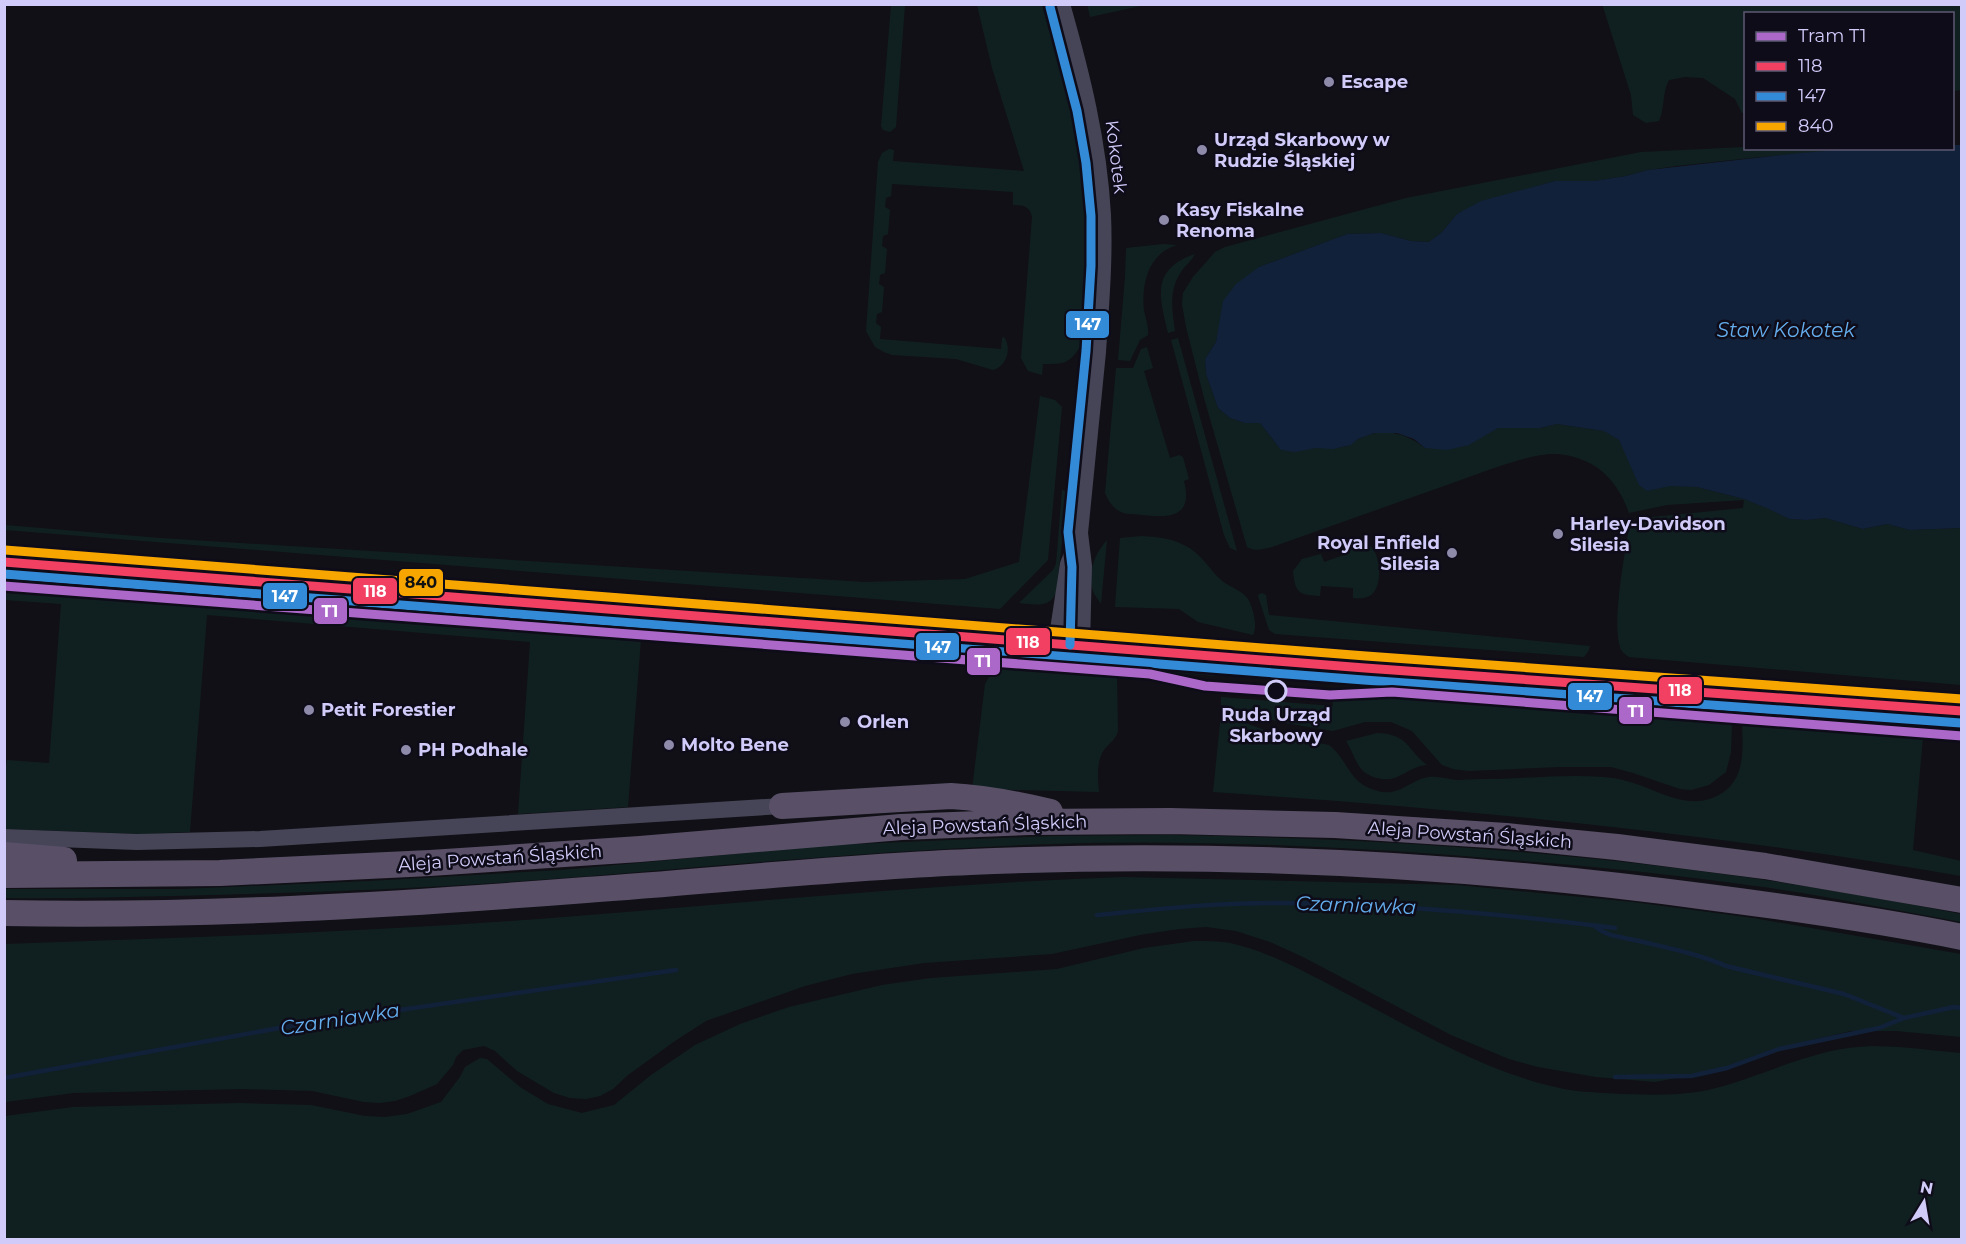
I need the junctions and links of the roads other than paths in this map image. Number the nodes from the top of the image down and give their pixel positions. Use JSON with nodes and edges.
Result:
{"nodes":[{"id":1,"x":1062,"y":4,"type":"edge"},
{"id":2,"x":1080,"y":533,"type":"junction"},
{"id":3,"x":4,"y":562,"type":"edge"},
{"id":4,"x":1056,"y":643,"type":"junction"},
{"id":5,"x":1082,"y":645,"type":"junction"},
{"id":6,"x":1962,"y":711,"type":"edge"},
{"id":7,"x":782,"y":806,"type":"joint"},
{"id":8,"x":1085,"y":821,"type":"junction"},
{"id":9,"x":4,"y":837,"type":"edge"},
{"id":10,"x":4,"y":855,"type":"edge"},
{"id":11,"x":220,"y":873,"type":"junction"},
{"id":12,"x":4,"y":875,"type":"edge"},
{"id":13,"x":1962,"y":900,"type":"edge"},
{"id":14,"x":189,"y":911,"type":"junction"},
{"id":15,"x":4,"y":913,"type":"edge"},
{"id":16,"x":4,"y":927,"type":"edge"},
{"id":17,"x":1962,"y":937,"type":"edge"}],
"edges":[{"from":1,"to":2,"type":"street","name":"Kokotek"},
{"from":2,"to":4,"type":"street","name":"Kokotek"},
{"from":2,"to":5,"type":"street","name":"Kokotek"},
{"from":3,"to":4,"type":"main road"},
{"from":4,"to":5,"type":"main road"},
{"from":5,"to":6,"type":"main road"},
{"from":7,"to":8,"type":"main road"},
{"from":7,"to":9,"type":"street"},
{"from":8,"to":11,"type":"main road","name":"Aleja Powstań Śląskich"},
{"from":8,"to":13,"type":"main road","name":"Aleja Powstań Śląskich"},
{"from":10,"to":11,"type":"main road"},
{"from":11,"to":12,"type":"main road","name":"Aleja Powstań Śląskich"},
{"from":14,"to":15,"type":"main road","name":"Aleja Powstań Śląskich"},
{"from":14,"to":16,"type":"main road"},
{"from":14,"to":17,"type":"main road","name":"Aleja Powstań Śląskich"}]}
